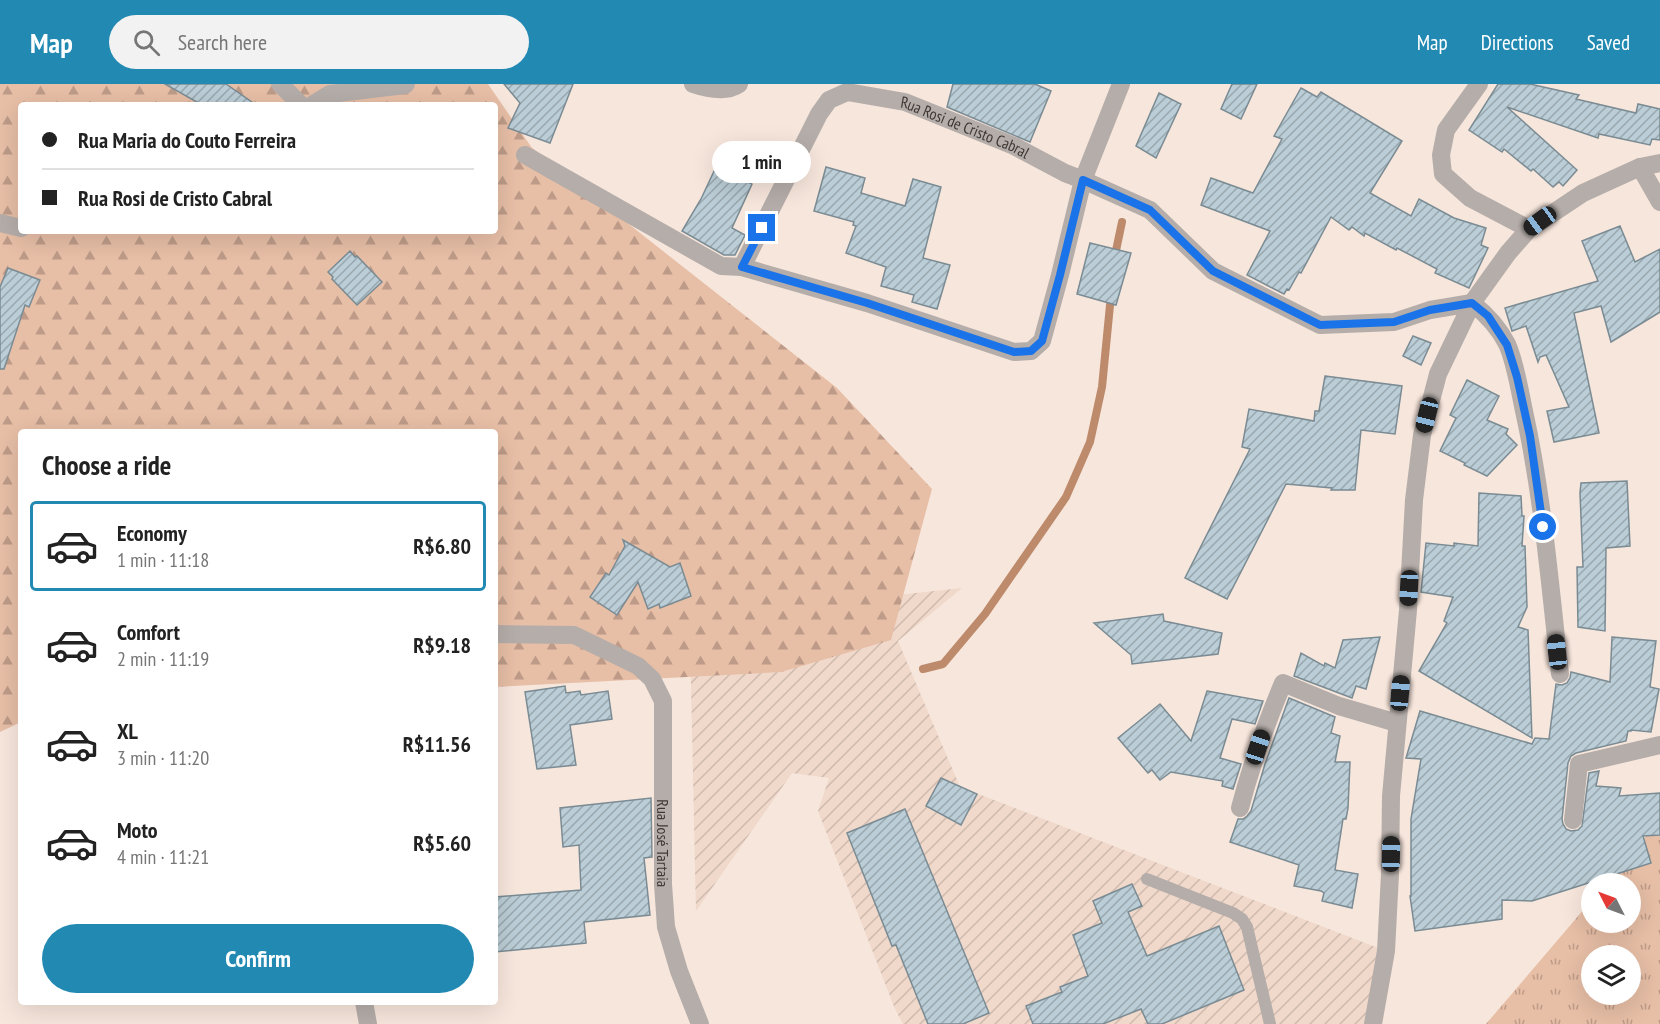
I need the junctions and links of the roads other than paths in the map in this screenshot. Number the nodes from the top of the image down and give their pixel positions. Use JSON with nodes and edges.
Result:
{"nodes":[{"id":1,"x":406,"y":84,"type":"edge"},
{"id":2,"x":693,"y":84,"type":"edge"},
{"id":3,"x":740,"y":84,"type":"edge"},
{"id":4,"x":1121,"y":84,"type":"edge"},
{"id":5,"x":1479,"y":84,"type":"edge"},
{"id":6,"x":280,"y":85,"type":"edge"},
{"id":7,"x":298,"y":102,"type":"edge"},
{"id":8,"x":317,"y":102,"type":"edge"},
{"id":9,"x":525,"y":155,"type":"dead end"},
{"id":10,"x":1660,"y":163,"type":"edge"},
{"id":11,"x":1640,"y":167,"type":"junction"},
{"id":12,"x":1083,"y":180,"type":"junction"},
{"id":13,"x":1660,"y":202,"type":"edge"},
{"id":14,"x":0,"y":223,"type":"edge"},
{"id":15,"x":18,"y":227,"type":"edge"},
{"id":16,"x":1529,"y":229,"type":"junction"},
{"id":17,"x":742,"y":267,"type":"junction"},
{"id":18,"x":1472,"y":303,"type":"junction"},
{"id":19,"x":498,"y":634,"type":"edge"},
{"id":20,"x":1560,"y":674,"type":"dead end"},
{"id":21,"x":1397,"y":723,"type":"junction"},
{"id":22,"x":1660,"y":745,"type":"edge"},
{"id":23,"x":1240,"y":808,"type":"dead end"},
{"id":24,"x":1573,"y":820,"type":"dead end"},
{"id":25,"x":1147,"y":879,"type":"dead end"},
{"id":26,"x":365,"y":1005,"type":"edge"},
{"id":27,"x":368,"y":1024,"type":"edge"},
{"id":28,"x":700,"y":1024,"type":"edge"},
{"id":29,"x":1270,"y":1024,"type":"edge"},
{"id":30,"x":1374,"y":1024,"type":"edge"}],
"edges":[{"from":1,"to":8,"type":"street"},
{"from":2,"to":3,"type":"street"},
{"from":4,"to":12,"type":"street"},
{"from":5,"to":16,"type":"street"},
{"from":6,"to":7,"type":"street"},
{"from":9,"to":17,"type":"street"},
{"from":10,"to":11,"type":"street"},
{"from":11,"to":13,"type":"street"},
{"from":11,"to":16,"type":"street"},
{"from":12,"to":17,"type":"street","name":"Rua Rosi de Cristo Cabral"},
{"from":12,"to":17,"type":"street"},
{"from":12,"to":18,"type":"street","name":"Rua Rosi de Cristo Cabral"},
{"from":14,"to":15,"type":"street"},
{"from":16,"to":18,"type":"street"},
{"from":18,"to":20,"type":"street"},
{"from":18,"to":21,"type":"street"},
{"from":19,"to":28,"type":"street","name":"Rua José Tartaia"},
{"from":21,"to":23,"type":"street"},
{"from":21,"to":30,"type":"street"},
{"from":22,"to":24,"type":"street"},
{"from":25,"to":29,"type":"lane"},
{"from":26,"to":27,"type":"street"}]}
